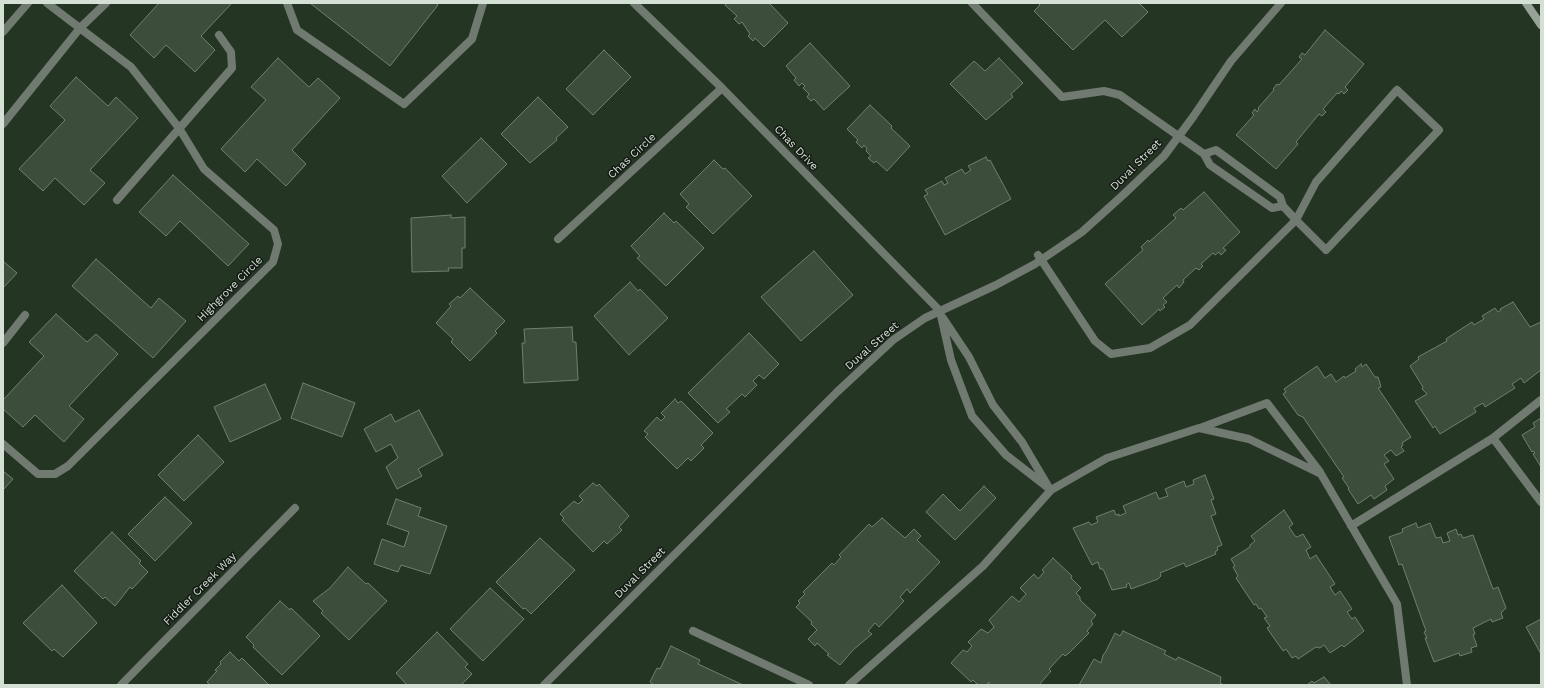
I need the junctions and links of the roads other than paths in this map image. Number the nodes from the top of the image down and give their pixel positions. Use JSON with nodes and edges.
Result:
{"nodes":[{"id":1,"x":28,"y":3,"type":"edge"},
{"id":2,"x":47,"y":3,"type":"edge"},
{"id":3,"x":106,"y":3,"type":"edge"},
{"id":4,"x":287,"y":3,"type":"edge"},
{"id":5,"x":483,"y":3,"type":"edge"},
{"id":6,"x":634,"y":3,"type":"edge"},
{"id":7,"x":972,"y":3,"type":"edge"},
{"id":8,"x":1281,"y":3,"type":"edge"},
{"id":9,"x":1526,"y":3,"type":"edge"},
{"id":10,"x":1541,"y":25,"type":"edge"},
{"id":11,"x":80,"y":28,"type":"junction"},
{"id":12,"x":3,"y":32,"type":"edge"},
{"id":13,"x":219,"y":35,"type":"dead end"},
{"id":14,"x":722,"y":88,"type":"junction"},
{"id":15,"x":3,"y":124,"type":"edge"},
{"id":16,"x":179,"y":128,"type":"junction"},
{"id":17,"x":1179,"y":136,"type":"junction"},
{"id":18,"x":1204,"y":154,"type":"junction"},
{"id":19,"x":116,"y":200,"type":"dead end"},
{"id":20,"x":1282,"y":206,"type":"junction"},
{"id":21,"x":1296,"y":220,"type":"junction"},
{"id":22,"x":558,"y":239,"type":"dead end"},
{"id":23,"x":1039,"y":257,"type":"junction"},
{"id":24,"x":940,"y":312,"type":"junction"},
{"id":25,"x":25,"y":315,"type":"dead end"},
{"id":26,"x":3,"y":343,"type":"edge"},
{"id":27,"x":1541,"y":400,"type":"edge"},
{"id":28,"x":1199,"y":428,"type":"junction"},
{"id":29,"x":1493,"y":438,"type":"junction"},
{"id":30,"x":3,"y":444,"type":"edge"},
{"id":31,"x":1321,"y":474,"type":"junction"},
{"id":32,"x":1051,"y":490,"type":"junction"},
{"id":33,"x":1541,"y":502,"type":"edge"},
{"id":34,"x":295,"y":508,"type":"dead end"},
{"id":35,"x":1352,"y":526,"type":"junction"},
{"id":36,"x":693,"y":631,"type":"dead end"},
{"id":37,"x":121,"y":685,"type":"edge"},
{"id":38,"x":544,"y":685,"type":"edge"},
{"id":39,"x":809,"y":685,"type":"edge"},
{"id":40,"x":849,"y":685,"type":"edge"},
{"id":41,"x":1407,"y":685,"type":"edge"}],
"edges":[{"from":1,"to":12,"type":"street"},
{"from":2,"to":11,"type":"street","name":"Highgrove Circle"},
{"from":3,"to":11,"type":"street"},
{"from":4,"to":5,"type":"street"},
{"from":6,"to":14,"type":"street","name":"Chas Drive"},
{"from":7,"to":17,"type":"street"},
{"from":8,"to":17,"type":"street","name":"Duval Street"},
{"from":9,"to":10,"type":"main road"},
{"from":11,"to":15,"type":"street"},
{"from":11,"to":16,"type":"street","name":"Highgrove Circle"},
{"from":13,"to":16,"type":"street"},
{"from":14,"to":22,"type":"street","name":"Chas Circle"},
{"from":14,"to":24,"type":"street","name":"Chas Drive"},
{"from":16,"to":19,"type":"street"},
{"from":16,"to":30,"type":"street","name":"Highgrove Circle"},
{"from":17,"to":18,"type":"street"},
{"from":17,"to":23,"type":"street","name":"Duval Street"},
{"from":18,"to":20,"type":"street"},
{"from":18,"to":20,"type":"street"},
{"from":20,"to":21,"type":"street"},
{"from":21,"to":21,"type":"street"},
{"from":21,"to":23,"type":"street"},
{"from":23,"to":24,"type":"street","name":"Duval Street"},
{"from":24,"to":32,"type":"street","name":"Chas Drive"},
{"from":24,"to":32,"type":"street"},
{"from":24,"to":38,"type":"street","name":"Duval Street"},
{"from":25,"to":26,"type":"street"},
{"from":27,"to":29,"type":"street"},
{"from":28,"to":31,"type":"street"},
{"from":28,"to":31,"type":"street"},
{"from":28,"to":32,"type":"street"},
{"from":29,"to":33,"type":"street"},
{"from":29,"to":35,"type":"street"},
{"from":31,"to":35,"type":"street"},
{"from":32,"to":40,"type":"street"},
{"from":34,"to":37,"type":"street","name":"Fiddler Creek Way"},
{"from":35,"to":41,"type":"street"},
{"from":36,"to":39,"type":"street"}]}
